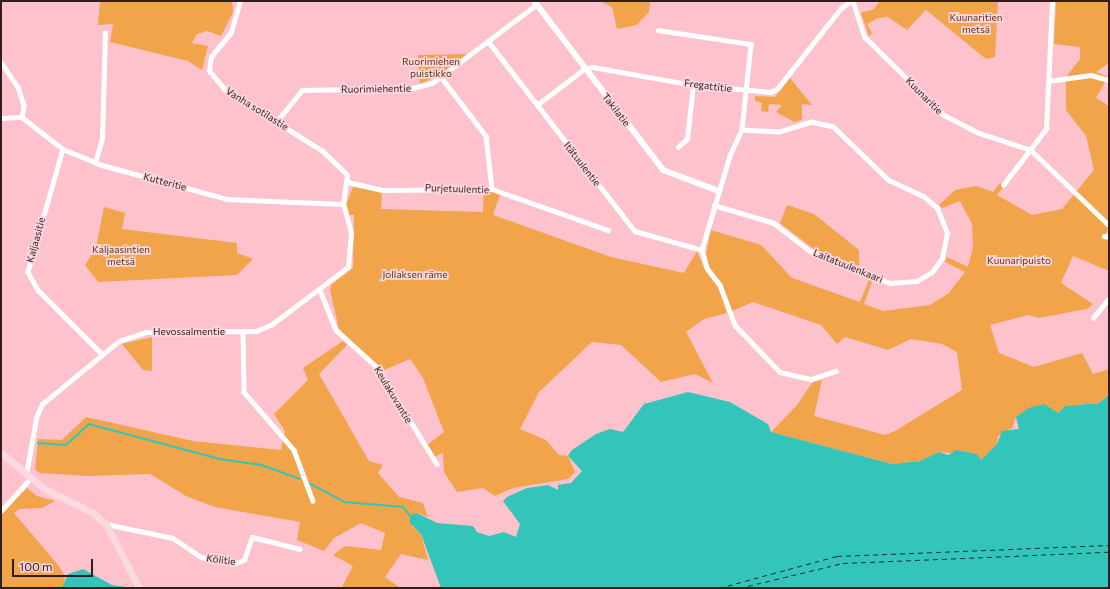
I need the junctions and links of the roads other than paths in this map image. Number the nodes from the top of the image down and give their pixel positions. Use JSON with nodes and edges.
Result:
{"nodes":[{"id":1,"x":240,"y":1,"type":"edge"},
{"id":2,"x":852,"y":1,"type":"edge"},
{"id":3,"x":1052,"y":1,"type":"edge"},
{"id":4,"x":535,"y":3,"type":"edge"},
{"id":5,"x":658,"y":30,"type":"dead end"},
{"id":6,"x":105,"y":33,"type":"dead end"},
{"id":7,"x":488,"y":41,"type":"junction"},
{"id":8,"x":1,"y":62,"type":"edge"},
{"id":9,"x":584,"y":69,"type":"junction"},
{"id":10,"x":442,"y":78,"type":"junction"},
{"id":11,"x":1109,"y":80,"type":"edge"},
{"id":12,"x":1048,"y":81,"type":"junction"},
{"id":13,"x":693,"y":85,"type":"junction"},
{"id":14,"x":747,"y":92,"type":"junction"},
{"id":15,"x":537,"y":105,"type":"junction"},
{"id":16,"x":22,"y":117,"type":"junction"},
{"id":17,"x":1,"y":118,"type":"edge"},
{"id":18,"x":277,"y":120,"type":"junction"},
{"id":19,"x":742,"y":130,"type":"junction"},
{"id":20,"x":678,"y":147,"type":"dead end"},
{"id":21,"x":63,"y":149,"type":"junction"},
{"id":22,"x":1031,"y":150,"type":"junction"},
{"id":23,"x":95,"y":163,"type":"junction"},
{"id":24,"x":348,"y":182,"type":"junction"},
{"id":25,"x":1003,"y":185,"type":"dead end"},
{"id":26,"x":492,"y":189,"type":"junction"},
{"id":27,"x":719,"y":191,"type":"junction"},
{"id":28,"x":343,"y":204,"type":"junction"},
{"id":29,"x":714,"y":205,"type":"junction"},
{"id":30,"x":1109,"y":225,"type":"edge"},
{"id":31,"x":608,"y":230,"type":"dead end"},
{"id":32,"x":702,"y":250,"type":"junction"},
{"id":33,"x":320,"y":290,"type":"junction"},
{"id":34,"x":1109,"y":298,"type":"edge"},
{"id":35,"x":1093,"y":318,"type":"dead end"},
{"id":36,"x":243,"y":333,"type":"junction"},
{"id":37,"x":102,"y":354,"type":"junction"},
{"id":38,"x":836,"y":371,"type":"dead end"},
{"id":39,"x":1,"y":452,"type":"edge"},
{"id":40,"x":437,"y":464,"type":"dead end"},
{"id":41,"x":28,"y":477,"type":"junction"},
{"id":42,"x":313,"y":501,"type":"dead end"},
{"id":43,"x":1,"y":511,"type":"edge"},
{"id":44,"x":106,"y":524,"type":"junction"},
{"id":45,"x":300,"y":549,"type":"dead end"},
{"id":46,"x":139,"y":588,"type":"edge"}],
"edges":[{"from":1,"to":18,"type":"street","name":"Vanha sotilastie"},
{"from":2,"to":14,"type":"street","name":"Fregattitie"},
{"from":2,"to":22,"type":"street","name":"Kuunaritie"},
{"from":3,"to":12,"type":"street"},
{"from":4,"to":7,"type":"street","name":"Ruorimiehentie"},
{"from":4,"to":9,"type":"street","name":"Takilatie"},
{"from":5,"to":14,"type":"street"},
{"from":6,"to":23,"type":"street"},
{"from":7,"to":10,"type":"street","name":"Ruorimiehentie"},
{"from":7,"to":15,"type":"street","name":"Itätuulentie"},
{"from":8,"to":16,"type":"street"},
{"from":9,"to":13,"type":"street","name":"Fregattitie"},
{"from":9,"to":15,"type":"street"},
{"from":9,"to":27,"type":"street","name":"Takilatie"},
{"from":10,"to":18,"type":"street","name":"Ruorimiehentie"},
{"from":10,"to":26,"type":"street"},
{"from":11,"to":12,"type":"street"},
{"from":12,"to":22,"type":"street"},
{"from":13,"to":14,"type":"street","name":"Fregattitie"},
{"from":13,"to":20,"type":"street"},
{"from":14,"to":19,"type":"street"},
{"from":15,"to":32,"type":"street","name":"Itätuulentie"},
{"from":16,"to":17,"type":"street"},
{"from":16,"to":21,"type":"street","name":"Kutteritie"},
{"from":18,"to":24,"type":"street","name":"Vanha sotilastie"},
{"from":19,"to":27,"type":"street"},
{"from":19,"to":29,"type":"street","name":"Laitatuulenkaari"},
{"from":21,"to":23,"type":"street","name":"Kutteritie"},
{"from":21,"to":37,"type":"street","name":"Kaljaasitie"},
{"from":22,"to":25,"type":"street"},
{"from":22,"to":30,"type":"street"},
{"from":23,"to":28,"type":"street","name":"Kutteritie"},
{"from":24,"to":26,"type":"street","name":"Purjetuulentie"},
{"from":24,"to":28,"type":"street"},
{"from":26,"to":31,"type":"street","name":"Purjetuulentie"},
{"from":27,"to":29,"type":"street"},
{"from":28,"to":33,"type":"street","name":"Hevossalmentie"},
{"from":29,"to":32,"type":"street"},
{"from":32,"to":38,"type":"street"},
{"from":33,"to":36,"type":"street","name":"Hevossalmentie"},
{"from":33,"to":40,"type":"street","name":"Keulakuvantie"},
{"from":34,"to":35,"type":"street"},
{"from":36,"to":37,"type":"street","name":"Hevossalmentie"},
{"from":36,"to":42,"type":"street"},
{"from":37,"to":41,"type":"street","name":"Hevossalmentie"},
{"from":39,"to":41,"type":"main road"},
{"from":41,"to":43,"type":"street"},
{"from":41,"to":44,"type":"main road"},
{"from":44,"to":45,"type":"street","name":"Kölitie"},
{"from":44,"to":46,"type":"main road"}]}
